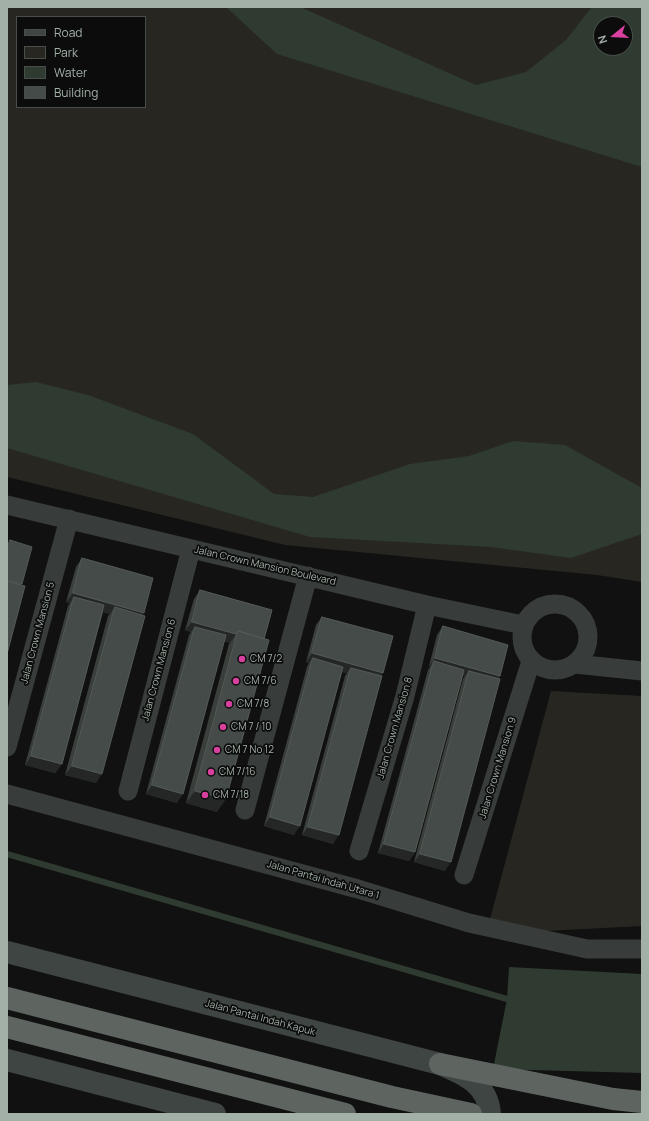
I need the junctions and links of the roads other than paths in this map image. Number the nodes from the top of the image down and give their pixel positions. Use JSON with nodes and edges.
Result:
{"nodes":[{"id":1,"x":7,"y":505,"type":"edge"},
{"id":2,"x":69,"y":519,"type":"junction"},
{"id":3,"x":191,"y":548,"type":"junction"},
{"id":4,"x":308,"y":576,"type":"junction"},
{"id":5,"x":427,"y":605,"type":"junction"},
{"id":6,"x":523,"y":625,"type":"junction"},
{"id":7,"x":531,"y":661,"type":"junction"},
{"id":8,"x":575,"y":664,"type":"junction"},
{"id":9,"x":642,"y":671,"type":"edge"},
{"id":10,"x":7,"y":747,"type":"edge"},
{"id":11,"x":128,"y":791,"type":"dead end"},
{"id":12,"x":7,"y":794,"type":"edge"},
{"id":13,"x":245,"y":810,"type":"dead end"},
{"id":14,"x":359,"y":851,"type":"dead end"},
{"id":15,"x":464,"y":875,"type":"dead end"},
{"id":16,"x":642,"y":950,"type":"edge"},
{"id":17,"x":7,"y":952,"type":"edge"},
{"id":18,"x":7,"y":998,"type":"edge"},
{"id":19,"x":7,"y":1027,"type":"edge"},
{"id":20,"x":7,"y":1060,"type":"edge"},
{"id":21,"x":440,"y":1064,"type":"junction"},
{"id":22,"x":642,"y":1102,"type":"edge"},
{"id":23,"x":215,"y":1114,"type":"edge"},
{"id":24,"x":346,"y":1114,"type":"edge"},
{"id":25,"x":472,"y":1114,"type":"edge"},
{"id":26,"x":490,"y":1114,"type":"edge"}],
"edges":[{"from":1,"to":2,"type":"street","name":"Jalan Crown Mansion Boulevard"},
{"from":2,"to":3,"type":"street","name":"Jalan Crown Mansion Boulevard"},
{"from":2,"to":10,"type":"street","name":"Jalan Crown Mansion 5"},
{"from":3,"to":4,"type":"street","name":"Jalan Crown Mansion Boulevard"},
{"from":3,"to":11,"type":"street","name":"Jalan Crown Mansion 6"},
{"from":4,"to":5,"type":"street","name":"Jalan Crown Mansion Boulevard"},
{"from":4,"to":13,"type":"street"},
{"from":5,"to":6,"type":"street","name":"Jalan Crown Mansion Boulevard"},
{"from":5,"to":14,"type":"street","name":"Jalan Crown Mansion 8"},
{"from":6,"to":7,"type":"street"},
{"from":6,"to":8,"type":"street"},
{"from":7,"to":8,"type":"street"},
{"from":7,"to":15,"type":"street","name":"Jalan Crown Mansion 9"},
{"from":8,"to":9,"type":"street"},
{"from":12,"to":16,"type":"street","name":"Jalan Pantai Indah Utara 1"},
{"from":17,"to":21,"type":"main road","name":"Jalan Pantai Indah Kapuk"},
{"from":18,"to":25,"type":"highway"},
{"from":19,"to":24,"type":"highway"},
{"from":20,"to":23,"type":"main road"},
{"from":21,"to":22,"type":"highway"},
{"from":21,"to":26,"type":"main road","name":"Jalan Pantai Indah Kapuk"}]}
